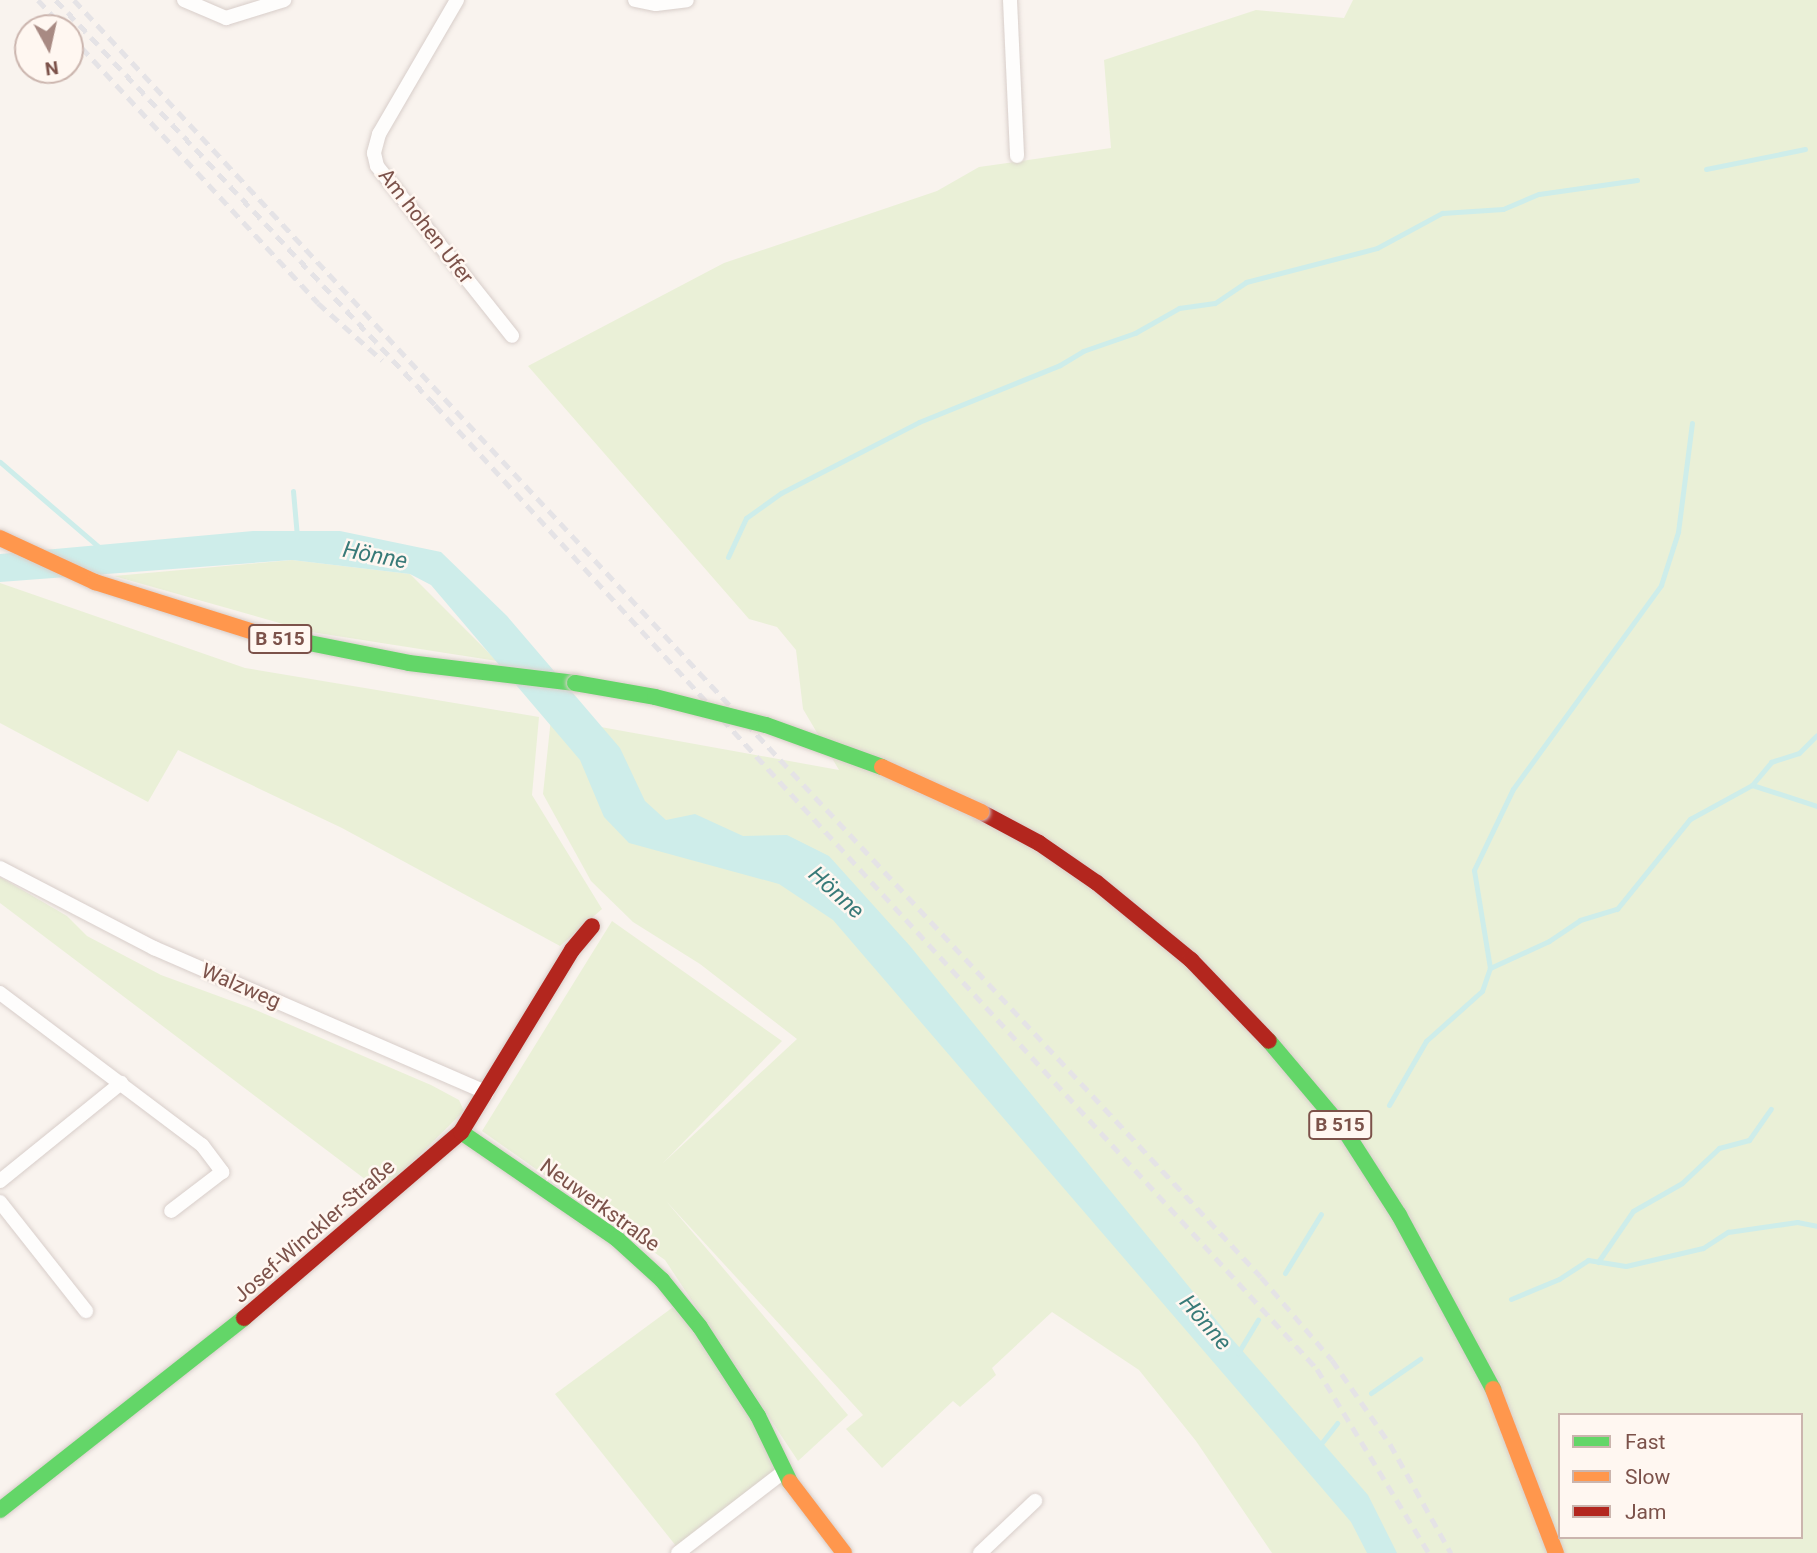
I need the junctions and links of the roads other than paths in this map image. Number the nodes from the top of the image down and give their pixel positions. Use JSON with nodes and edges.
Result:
{"nodes":[{"id":1,"x":284,"y":0,"type":"edge"},
{"id":2,"x":457,"y":0,"type":"edge"},
{"id":3,"x":635,"y":0,"type":"edge"},
{"id":4,"x":687,"y":0,"type":"edge"},
{"id":5,"x":1010,"y":0,"type":"edge"},
{"id":6,"x":187,"y":1,"type":"edge"},
{"id":7,"x":1017,"y":156,"type":"dead end"},
{"id":8,"x":512,"y":336,"type":"dead end"},
{"id":9,"x":0,"y":538,"type":"edge"},
{"id":10,"x":0,"y":868,"type":"edge"},
{"id":11,"x":592,"y":926,"type":"dead end"},
{"id":12,"x":0,"y":993,"type":"edge"},
{"id":13,"x":121,"y":1083,"type":"junction"},
{"id":14,"x":487,"y":1093,"type":"junction"},
{"id":15,"x":461,"y":1132,"type":"junction"},
{"id":16,"x":0,"y":1181,"type":"edge"},
{"id":17,"x":0,"y":1202,"type":"edge"},
{"id":18,"x":171,"y":1211,"type":"dead end"},
{"id":19,"x":86,"y":1311,"type":"dead end"},
{"id":20,"x":783,"y":1472,"type":"junction"},
{"id":21,"x":1035,"y":1502,"type":"dead end"},
{"id":22,"x":0,"y":1510,"type":"edge"},
{"id":23,"x":678,"y":1553,"type":"edge"},
{"id":24,"x":844,"y":1553,"type":"edge"},
{"id":25,"x":980,"y":1553,"type":"edge"},
{"id":26,"x":1556,"y":1553,"type":"edge"}],
"edges":[{"from":1,"to":6,"type":"street"},
{"from":2,"to":8,"type":"street","name":"Am hohen Ufer"},
{"from":3,"to":4,"type":"street"},
{"from":5,"to":7,"type":"street"},
{"from":9,"to":26,"type":"main road","number":"B 515","bridge":true},
{"from":10,"to":14,"type":"street","name":"Walzweg"},
{"from":11,"to":14,"type":"main road","name":"Josef-Winckler-Straße"},
{"from":12,"to":13,"type":"street"},
{"from":13,"to":16,"type":"street"},
{"from":13,"to":18,"type":"street"},
{"from":14,"to":15,"type":"main road","name":"Josef-Winckler-Straße"},
{"from":15,"to":20,"type":"main road","name":"Neuwerkstraße"},
{"from":15,"to":22,"type":"main road","name":"Josef-Winckler-Straße"},
{"from":17,"to":19,"type":"street"},
{"from":20,"to":23,"type":"street"},
{"from":20,"to":24,"type":"main road","name":"Neuwerkstraße"},
{"from":21,"to":25,"type":"street"}]}
